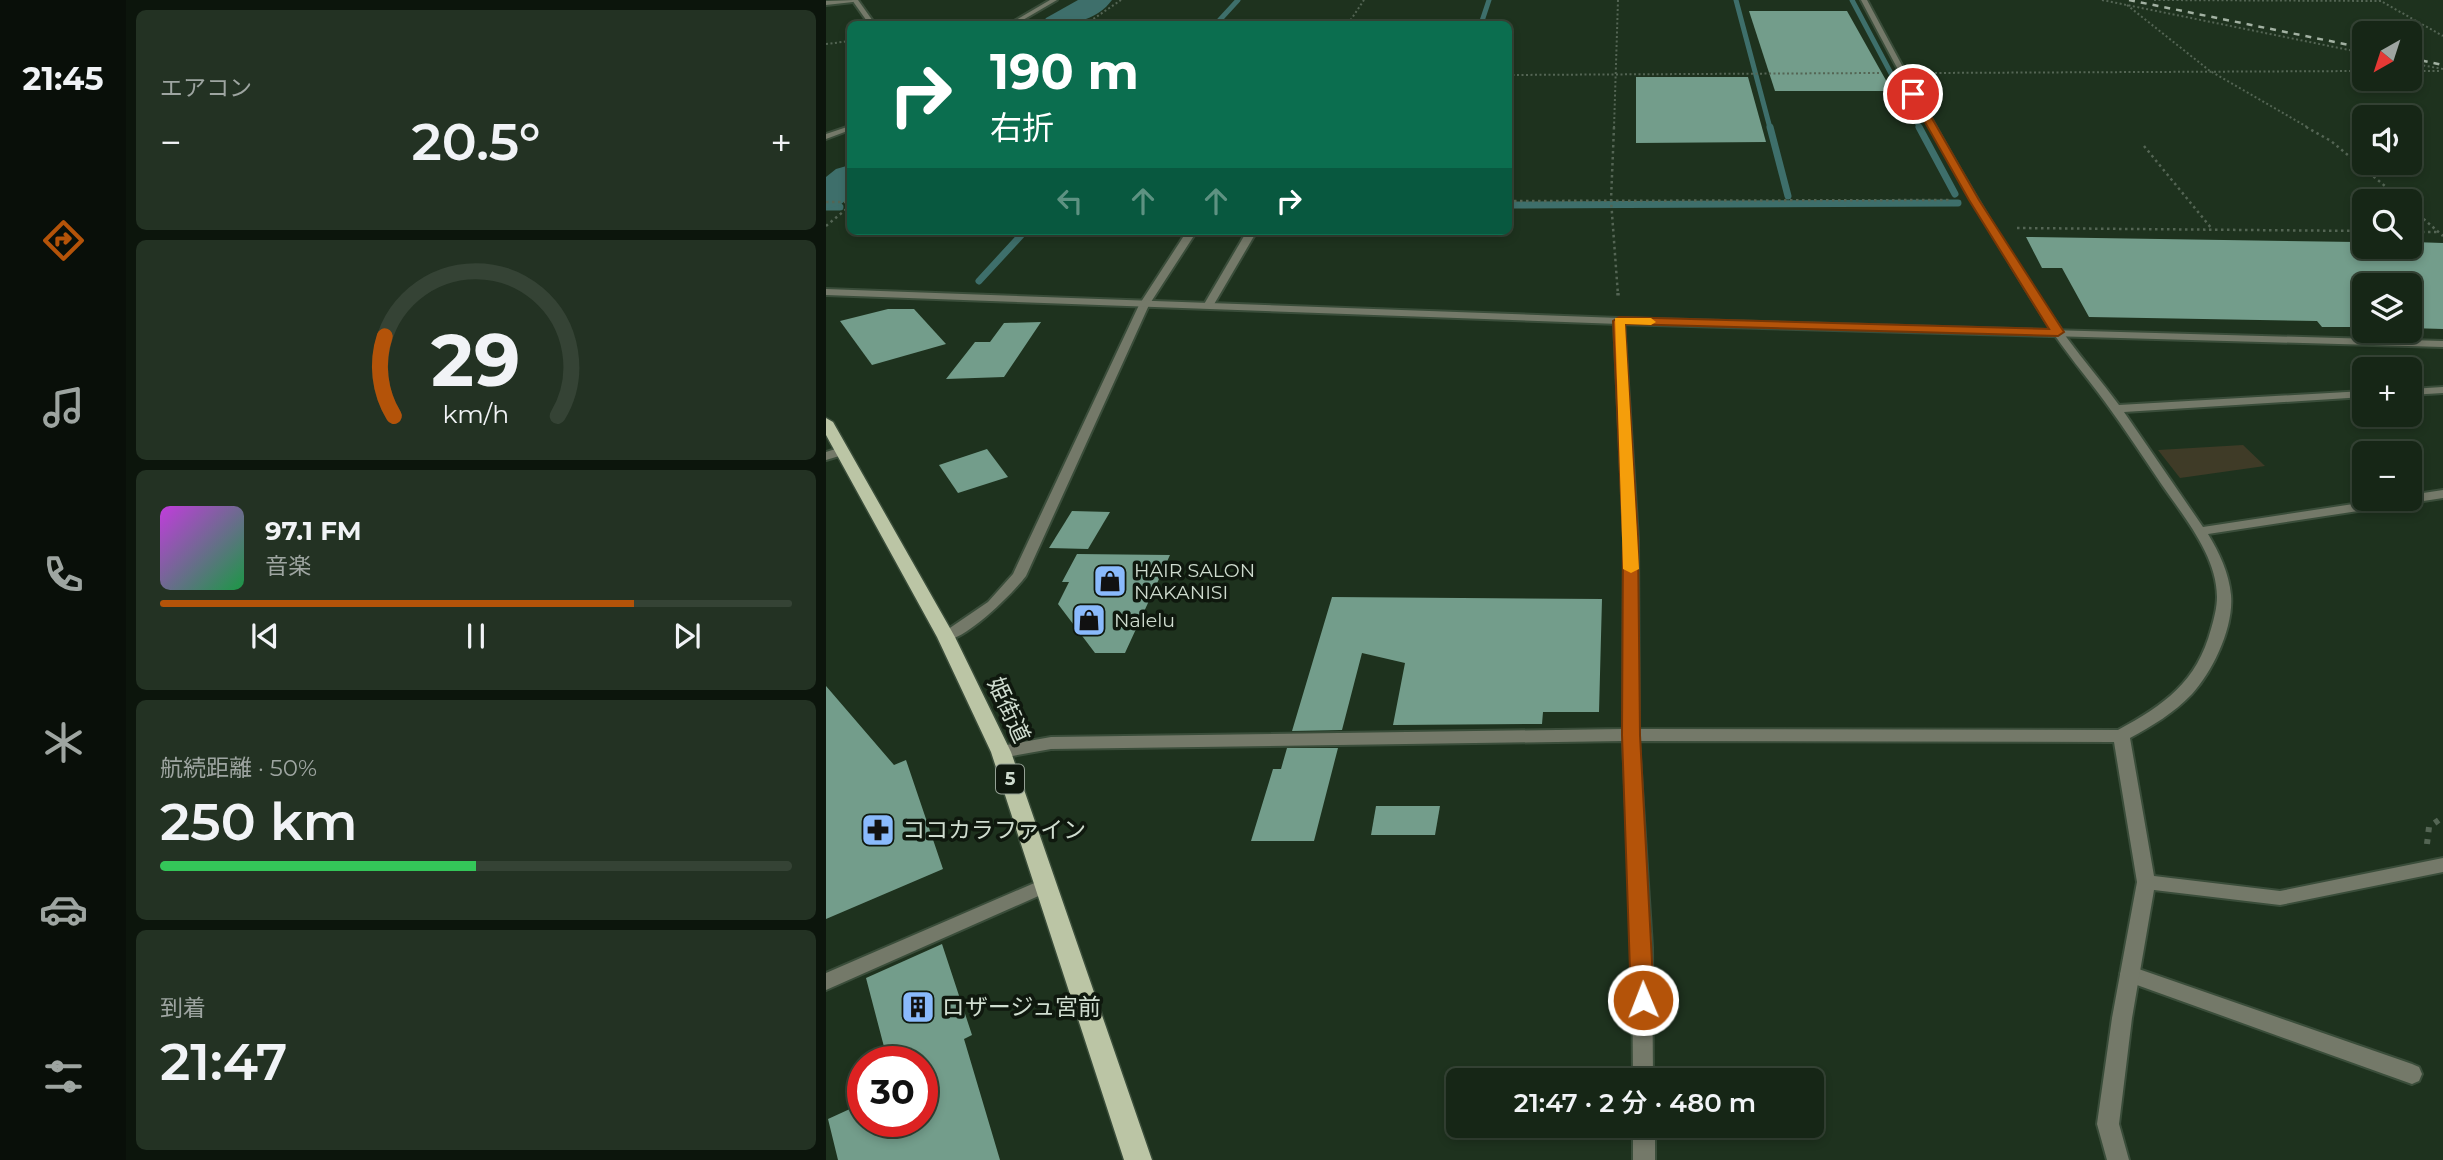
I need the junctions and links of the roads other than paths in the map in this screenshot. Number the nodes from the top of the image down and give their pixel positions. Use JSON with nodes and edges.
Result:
{"nodes":[{"id":1,"x":854,"y":0,"type":"edge"},
{"id":2,"x":1054,"y":0,"type":"edge"},
{"id":3,"x":1864,"y":0,"type":"edge"},
{"id":4,"x":826,"y":3,"type":"edge"},
{"id":5,"x":870,"y":21,"type":"edge"},
{"id":6,"x":1017,"y":21,"type":"edge"},
{"id":7,"x":847,"y":129,"type":"edge"},
{"id":8,"x":826,"y":137,"type":"edge"},
{"id":9,"x":1189,"y":235,"type":"edge"},
{"id":10,"x":1250,"y":235,"type":"edge"},
{"id":11,"x":826,"y":292,"type":"edge"},
{"id":12,"x":1143,"y":305,"type":"junction"},
{"id":13,"x":1208,"y":306,"type":"junction"},
{"id":14,"x":1619,"y":321,"type":"junction"},
{"id":15,"x":2058,"y":332,"type":"junction"},
{"id":16,"x":2443,"y":344,"type":"edge"},
{"id":17,"x":2443,"y":390,"type":"edge"},
{"id":18,"x":2422,"y":391,"type":"edge"},
{"id":19,"x":2352,"y":395,"type":"edge"},
{"id":20,"x":2116,"y":409,"type":"junction"},
{"id":21,"x":826,"y":422,"type":"edge"},
{"id":22,"x":834,"y":454,"type":"edge"},
{"id":23,"x":2443,"y":494,"type":"edge"},
{"id":24,"x":2200,"y":531,"type":"junction"},
{"id":25,"x":946,"y":637,"type":"junction"},
{"id":26,"x":1631,"y":735,"type":"junction"},
{"id":27,"x":2121,"y":736,"type":"junction"},
{"id":28,"x":1001,"y":752,"type":"junction"},
{"id":29,"x":2443,"y":865,"type":"edge"},
{"id":30,"x":2146,"y":882,"type":"junction"},
{"id":31,"x":1045,"y":885,"type":"junction"},
{"id":32,"x":2130,"y":974,"type":"junction"},
{"id":33,"x":826,"y":982,"type":"edge"},
{"id":34,"x":1643,"y":1068,"type":"edge"},
{"id":35,"x":2412,"y":1074,"type":"dead end"},
{"id":36,"x":1644,"y":1138,"type":"edge"},
{"id":37,"x":1138,"y":1160,"type":"edge"},
{"id":38,"x":1644,"y":1160,"type":"edge"},
{"id":39,"x":2118,"y":1160,"type":"edge"}],
"edges":[{"from":1,"to":4,"type":"street"},
{"from":1,"to":5,"type":"street"},
{"from":2,"to":6,"type":"street"},
{"from":3,"to":15,"type":"street"},
{"from":7,"to":8,"type":"street"},
{"from":9,"to":12,"type":"street"},
{"from":10,"to":13,"type":"street"},
{"from":11,"to":12,"type":"street"},
{"from":12,"to":13,"type":"street"},
{"from":12,"to":25,"type":"street"},
{"from":13,"to":14,"type":"street"},
{"from":14,"to":15,"type":"street"},
{"from":14,"to":26,"type":"street"},
{"from":15,"to":16,"type":"street"},
{"from":15,"to":20,"type":"street"},
{"from":17,"to":18,"type":"street"},
{"from":19,"to":20,"type":"street"},
{"from":20,"to":24,"type":"street"},
{"from":21,"to":22,"type":"main road","name":"姫街道","number":"5"},
{"from":22,"to":25,"type":"main road","name":"姫街道","number":"5"},
{"from":23,"to":24,"type":"street"},
{"from":24,"to":27,"type":"street"},
{"from":25,"to":28,"type":"main road","name":"姫街道","number":"5"},
{"from":26,"to":27,"type":"street"},
{"from":26,"to":28,"type":"street"},
{"from":26,"to":34,"type":"street"},
{"from":27,"to":30,"type":"street"},
{"from":28,"to":31,"type":"main road","name":"姫街道","number":"5"},
{"from":29,"to":30,"type":"street"},
{"from":30,"to":32,"type":"street"},
{"from":31,"to":33,"type":"street"},
{"from":31,"to":37,"type":"main road","name":"姫街道","number":"5"},
{"from":32,"to":35,"type":"street"},
{"from":32,"to":39,"type":"street"},
{"from":36,"to":38,"type":"street"}]}
